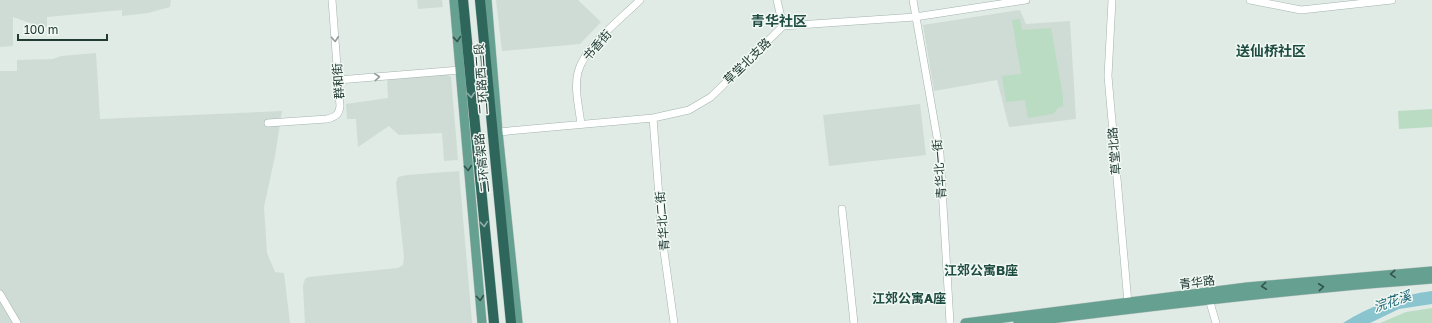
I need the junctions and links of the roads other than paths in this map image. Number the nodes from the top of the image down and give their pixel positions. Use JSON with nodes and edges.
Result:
{"nodes":[{"id":1,"x":332,"y":0,"type":"edge"},
{"id":2,"x":454,"y":0,"type":"edge"},
{"id":3,"x":463,"y":0,"type":"edge"},
{"id":4,"x":480,"y":0,"type":"edge"},
{"id":5,"x":487,"y":0,"type":"edge"},
{"id":6,"x":640,"y":0,"type":"edge"},
{"id":7,"x":777,"y":0,"type":"edge"},
{"id":8,"x":913,"y":0,"type":"edge"},
{"id":9,"x":1026,"y":0,"type":"edge"},
{"id":10,"x":1112,"y":0,"type":"edge"},
{"id":11,"x":1250,"y":0,"type":"edge"},
{"id":12,"x":1392,"y":0,"type":"edge"},
{"id":13,"x":915,"y":17,"type":"junction"},
{"id":14,"x":783,"y":26,"type":"junction"},
{"id":15,"x":460,"y":70,"type":"junction"},
{"id":16,"x":338,"y":80,"type":"junction"},
{"id":17,"x":653,"y":118,"type":"junction"},
{"id":18,"x":268,"y":123,"type":"dead end"},
{"id":19,"x":581,"y":124,"type":"junction"},
{"id":20,"x":498,"y":132,"type":"junction"},
{"id":21,"x":842,"y":209,"type":"dead end"},
{"id":22,"x":1432,"y":271,"type":"edge"},
{"id":23,"x":1432,"y":279,"type":"edge"},
{"id":24,"x":0,"y":294,"type":"edge"},
{"id":25,"x":1209,"y":299,"type":"junction"},
{"id":26,"x":1128,"y":303,"type":"junction"},
{"id":27,"x":17,"y":323,"type":"edge"},
{"id":28,"x":482,"y":323,"type":"edge"},
{"id":29,"x":494,"y":323,"type":"edge"},
{"id":30,"x":510,"y":323,"type":"edge"},
{"id":31,"x":518,"y":323,"type":"edge"},
{"id":32,"x":674,"y":323,"type":"edge"},
{"id":33,"x":854,"y":323,"type":"edge"},
{"id":34,"x":950,"y":323,"type":"edge"},
{"id":35,"x":966,"y":323,"type":"edge"},
{"id":36,"x":1018,"y":323,"type":"edge"},
{"id":37,"x":1216,"y":323,"type":"edge"}],
"edges":[{"from":1,"to":16,"type":"street","name":"群和街","one_way":true},
{"from":2,"to":15,"type":"main road","name":"二环路西二段","one_way":true},
{"from":3,"to":29,"type":"highway","name":"二环高架路","one_way":true},
{"from":4,"to":30,"type":"highway","name":"二环高架路"},
{"from":5,"to":20,"type":"main road","name":"二环路西二段"},
{"from":6,"to":19,"type":"street","name":"书香街"},
{"from":7,"to":14,"type":"street"},
{"from":8,"to":13,"type":"street","name":"青华北一街"},
{"from":9,"to":13,"type":"street"},
{"from":10,"to":26,"type":"street","name":"草堂北路"},
{"from":11,"to":12,"type":"street"},
{"from":13,"to":14,"type":"street"},
{"from":13,"to":34,"type":"street","name":"青华北一街"},
{"from":14,"to":17,"type":"street","name":"草堂北支路"},
{"from":16,"to":15,"type":"street","one_way":true},
{"from":15,"to":28,"type":"main road","name":"二环路西二段","one_way":true},
{"from":16,"to":18,"type":"street","name":"群和街"},
{"from":17,"to":19,"type":"street","name":"草堂北支路"},
{"from":17,"to":32,"type":"street","name":"青华北二街"},
{"from":19,"to":20,"type":"street","name":"草堂北支路"},
{"from":20,"to":31,"type":"main road","name":"二环路西二段"},
{"from":21,"to":33,"type":"street"},
{"from":22,"to":26,"type":"main road","name":"青华路","one_way":true},
{"from":25,"to":23,"type":"main road","name":"青华路","one_way":true},
{"from":24,"to":27,"type":"street"},
{"from":25,"to":36,"type":"main road","name":"青华路"},
{"from":25,"to":37,"type":"street"},
{"from":26,"to":35,"type":"main road","name":"青华路"}]}
